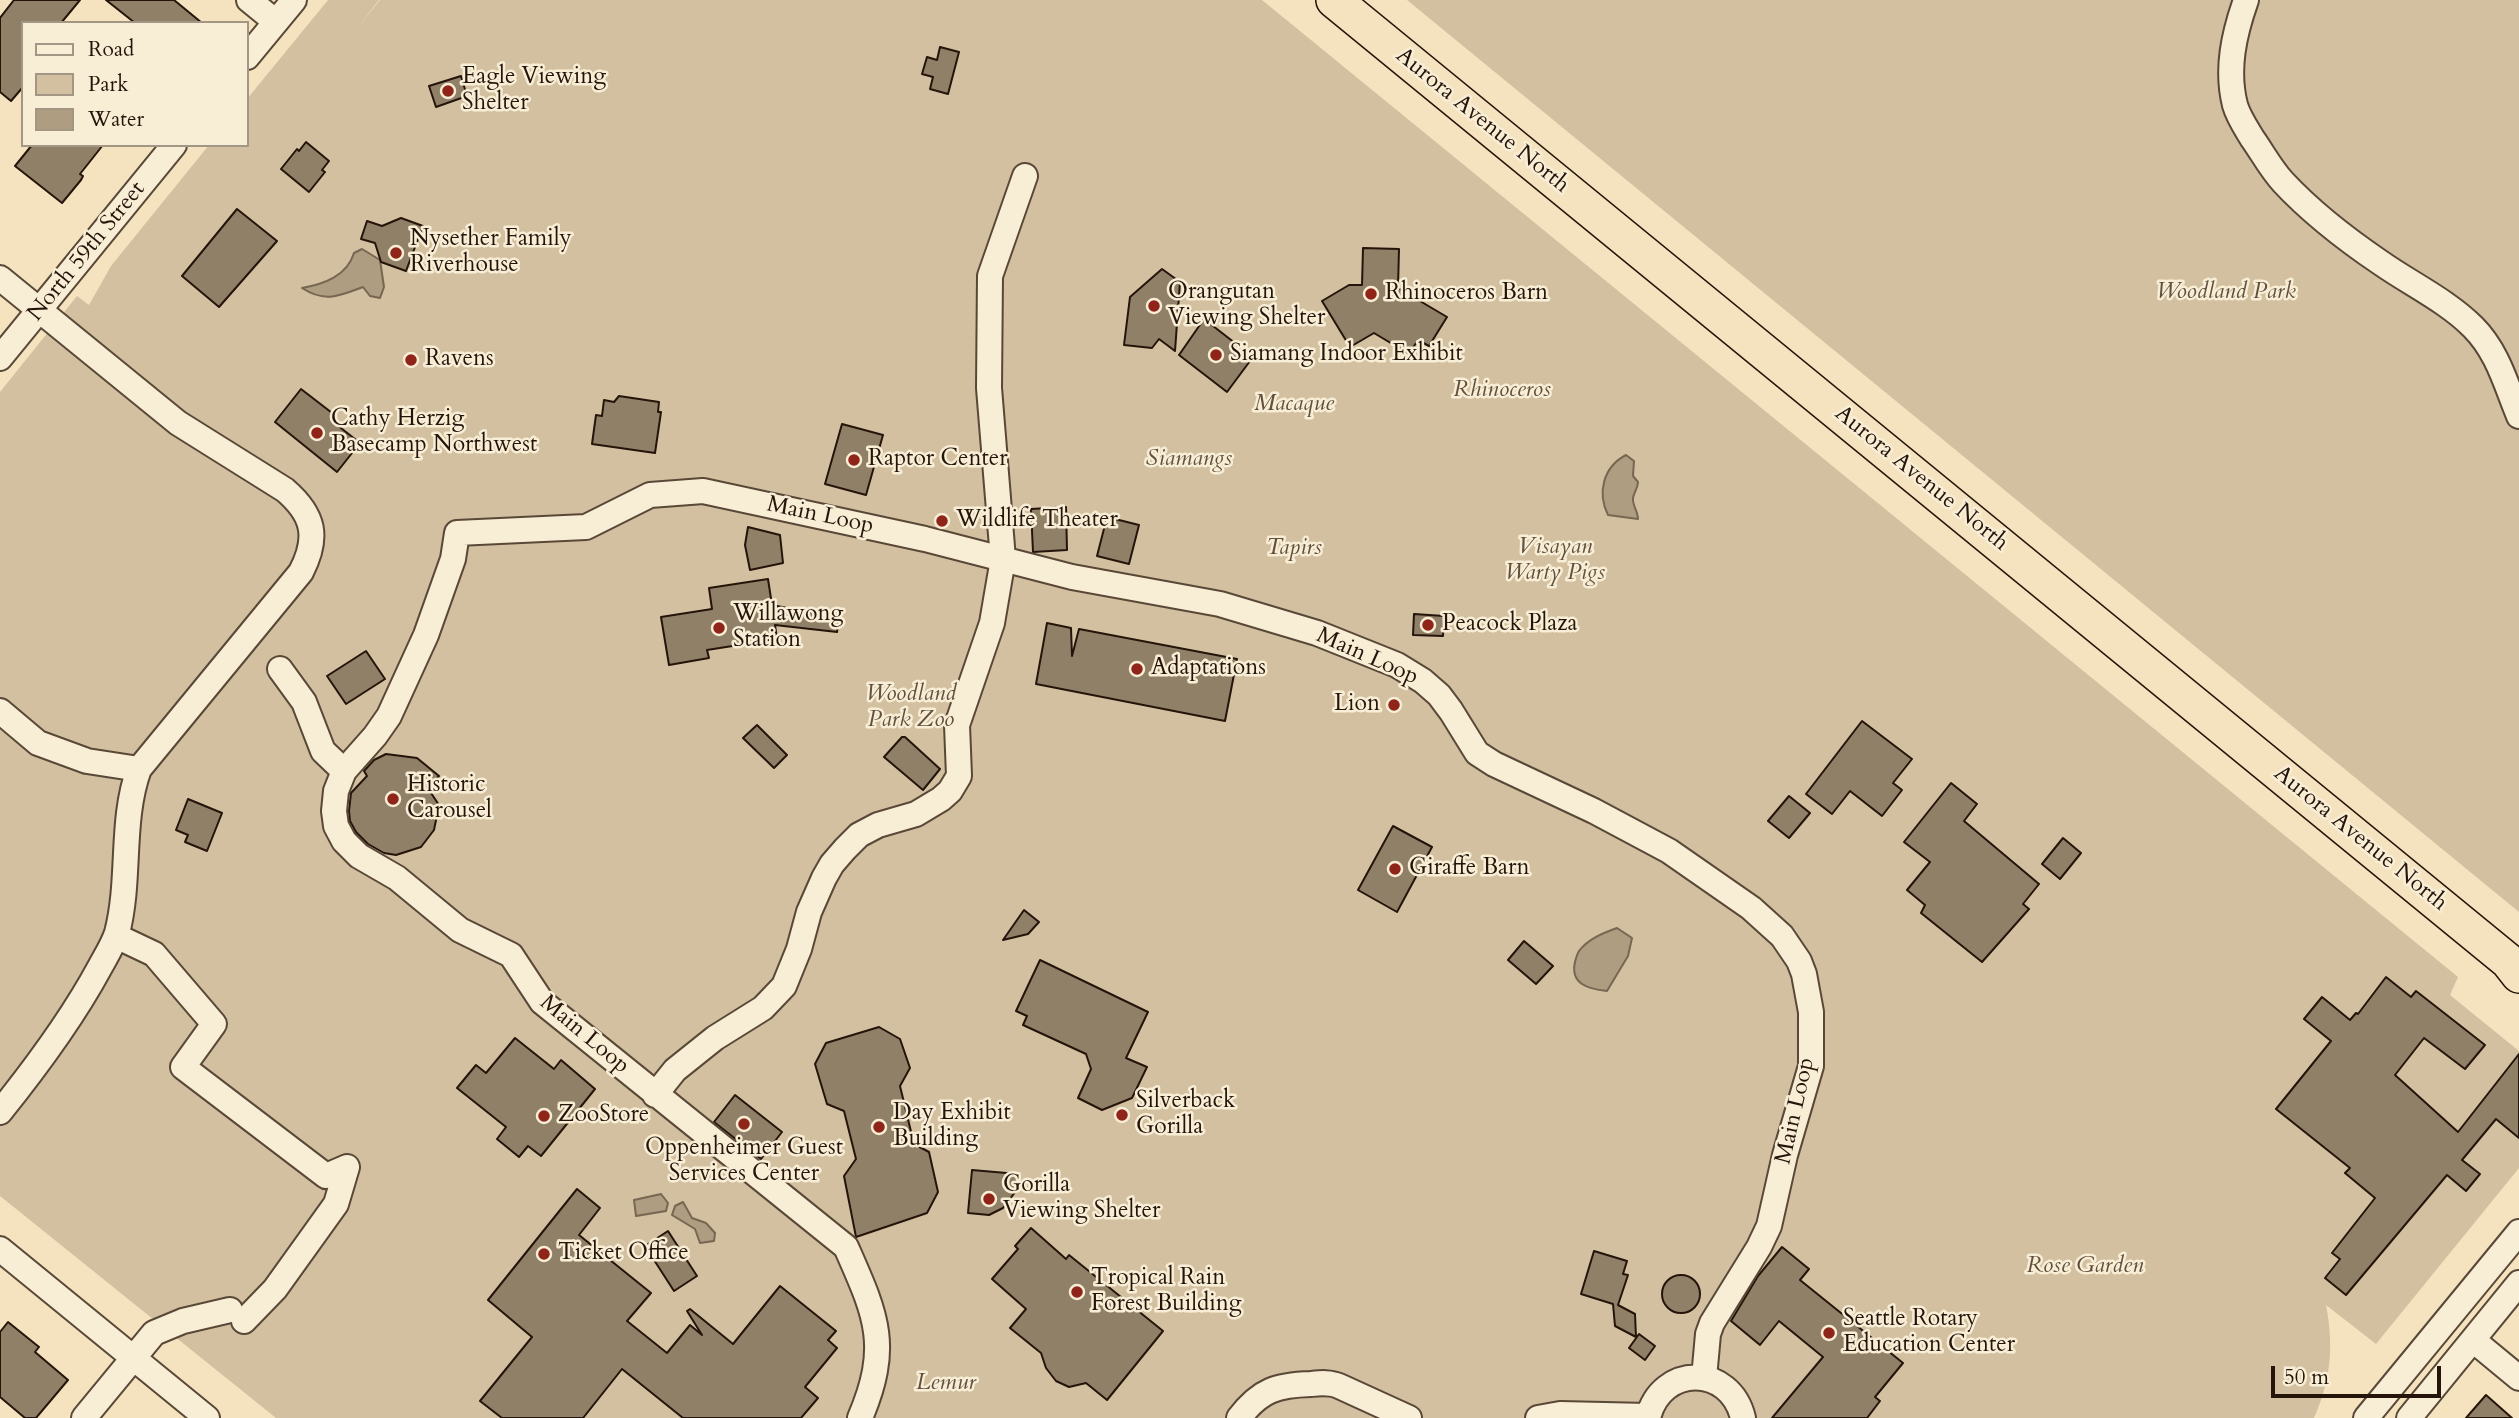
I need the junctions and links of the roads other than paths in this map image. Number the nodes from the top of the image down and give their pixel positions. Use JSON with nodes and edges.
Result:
{"nodes":[{"id":1,"x":249,"y":0,"type":"edge"},
{"id":2,"x":294,"y":0,"type":"edge"},
{"id":3,"x":1334,"y":0,"type":"edge"},
{"id":4,"x":2246,"y":0,"type":"edge"},
{"id":5,"x":276,"y":22,"type":"junction"},
{"id":6,"x":248,"y":56,"type":"edge"},
{"id":7,"x":172,"y":147,"type":"edge"},
{"id":8,"x":1025,"y":176,"type":"dead end"},
{"id":9,"x":0,"y":278,"type":"edge"},
{"id":10,"x":39,"y":310,"type":"junction"},
{"id":11,"x":0,"y":358,"type":"edge"},
{"id":12,"x":2519,"y":416,"type":"edge"},
{"id":13,"x":1003,"y":559,"type":"junction"},
{"id":14,"x":280,"y":669,"type":"dead end"},
{"id":15,"x":0,"y":711,"type":"edge"},
{"id":16,"x":139,"y":769,"type":"junction"},
{"id":17,"x":344,"y":771,"type":"junction"},
{"id":18,"x":116,"y":936,"type":"junction"},
{"id":19,"x":2515,"y":967,"type":"edge"},
{"id":20,"x":655,"y":1095,"type":"junction"},
{"id":21,"x":0,"y":1112,"type":"edge"},
{"id":22,"x":2519,"y":1232,"type":"edge"},
{"id":23,"x":0,"y":1249,"type":"edge"},
{"id":24,"x":2519,"y":1283,"type":"edge"},
{"id":25,"x":2473,"y":1340,"type":"junction"},
{"id":26,"x":134,"y":1358,"type":"junction"},
{"id":27,"x":1704,"y":1377,"type":"junction"},
{"id":28,"x":2519,"y":1378,"type":"edge"},
{"id":29,"x":1648,"y":1417,"type":"edge"},
{"id":30,"x":84,"y":1418,"type":"edge"},
{"id":31,"x":207,"y":1418,"type":"edge"},
{"id":32,"x":860,"y":1418,"type":"edge"},
{"id":33,"x":1239,"y":1418,"type":"edge"},
{"id":34,"x":1409,"y":1418,"type":"edge"},
{"id":35,"x":1538,"y":1418,"type":"edge"},
{"id":36,"x":1743,"y":1418,"type":"edge"},
{"id":37,"x":2367,"y":1418,"type":"edge"},
{"id":38,"x":2409,"y":1418,"type":"edge"}],
"edges":[{"from":1,"to":5,"type":"street"},
{"from":2,"to":5,"type":"street"},
{"from":3,"to":19,"type":"highway","name":"Aurora Avenue North"},
{"from":4,"to":12,"type":"street"},
{"from":5,"to":6,"type":"street"},
{"from":7,"to":10,"type":"street","name":"North 59th Street"},
{"from":8,"to":13,"type":"street"},
{"from":9,"to":10,"type":"street"},
{"from":10,"to":11,"type":"street","name":"North 59th Street"},
{"from":10,"to":16,"type":"street"},
{"from":13,"to":17,"type":"street","name":"Main Loop"},
{"from":13,"to":20,"type":"street"},
{"from":13,"to":27,"type":"street","name":"Main Loop"},
{"from":14,"to":17,"type":"street"},
{"from":15,"to":16,"type":"street"},
{"from":16,"to":18,"type":"street"},
{"from":17,"to":20,"type":"street","name":"Main Loop"},
{"from":18,"to":21,"type":"street"},
{"from":18,"to":26,"type":"street"},
{"from":20,"to":32,"type":"street","name":"Main Loop"},
{"from":22,"to":37,"type":"street"},
{"from":23,"to":26,"type":"street"},
{"from":24,"to":25,"type":"street"},
{"from":25,"to":28,"type":"street"},
{"from":25,"to":38,"type":"street"},
{"from":26,"to":30,"type":"street"},
{"from":26,"to":31,"type":"street"},
{"from":27,"to":29,"type":"street"},
{"from":27,"to":36,"type":"street"},
{"from":29,"to":35,"type":"street"},
{"from":33,"to":34,"type":"street"}]}
